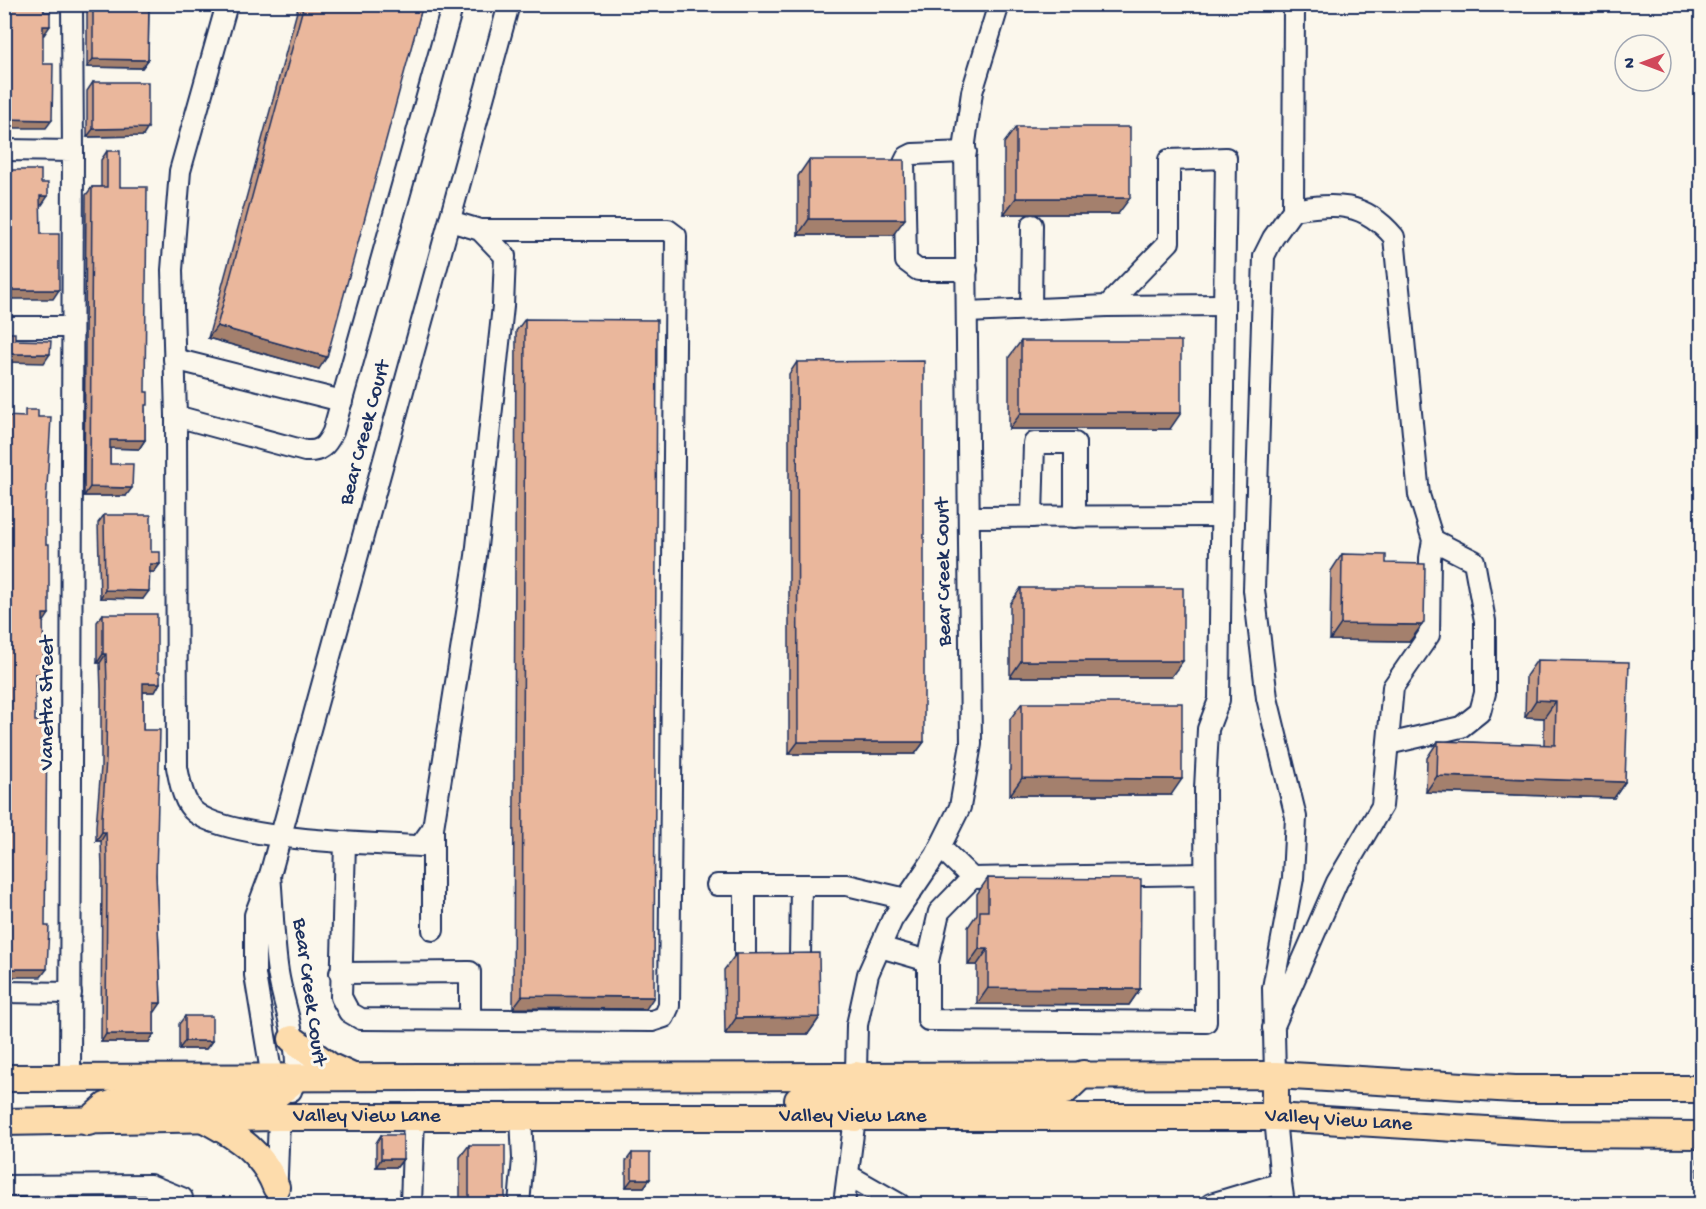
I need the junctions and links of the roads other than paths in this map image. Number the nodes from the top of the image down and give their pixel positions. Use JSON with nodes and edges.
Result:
{"nodes":[{"id":1,"x":72,"y":4,"type":"edge"},
{"id":2,"x":227,"y":4,"type":"edge"},
{"id":3,"x":453,"y":4,"type":"edge"},
{"id":4,"x":509,"y":4,"type":"edge"},
{"id":5,"x":999,"y":4,"type":"edge"},
{"id":6,"x":1294,"y":4,"type":"edge"},
{"id":7,"x":4,"y":150,"type":"edge"},
{"id":8,"x":73,"y":151,"type":"junction"},
{"id":9,"x":966,"y":152,"type":"junction"},
{"id":10,"x":1293,"y":210,"type":"junction"},
{"id":11,"x":450,"y":221,"type":"junction"},
{"id":12,"x":1032,"y":225,"type":"dead end"},
{"id":13,"x":480,"y":230,"type":"junction"},
{"id":14,"x":967,"y":270,"type":"junction"},
{"id":15,"x":1224,"y":305,"type":"junction"},
{"id":16,"x":1107,"y":306,"type":"junction"},
{"id":17,"x":1031,"y":309,"type":"junction"},
{"id":18,"x":967,"y":312,"type":"junction"},
{"id":19,"x":4,"y":327,"type":"edge"},
{"id":20,"x":72,"y":327,"type":"junction"},
{"id":21,"x":174,"y":359,"type":"junction"},
{"id":22,"x":342,"y":401,"type":"junction"},
{"id":23,"x":176,"y":416,"type":"junction"},
{"id":24,"x":1221,"y":516,"type":"junction"},
{"id":25,"x":969,"y":517,"type":"junction"},
{"id":26,"x":1032,"y":517,"type":"junction"},
{"id":27,"x":1075,"y":517,"type":"junction"},
{"id":28,"x":1433,"y":540,"type":"junction"},
{"id":29,"x":1388,"y":744,"type":"junction"},
{"id":30,"x":433,"y":828,"type":"junction"},
{"id":31,"x":281,"y":835,"type":"junction"},
{"id":32,"x":345,"y":842,"type":"junction"},
{"id":33,"x":940,"y":847,"type":"junction"},
{"id":34,"x":1205,"y":874,"type":"junction"},
{"id":35,"x":270,"y":875,"type":"junction"},
{"id":36,"x":972,"y":878,"type":"junction"},
{"id":37,"x":717,"y":885,"type":"dead end"},
{"id":38,"x":745,"y":886,"type":"junction"},
{"id":39,"x":801,"y":886,"type":"junction"},
{"id":40,"x":906,"y":899,"type":"junction"},
{"id":41,"x":433,"y":930,"type":"dead end"},
{"id":42,"x":880,"y":946,"type":"junction"},
{"id":43,"x":745,"y":956,"type":"edge"},
{"id":44,"x":800,"y":957,"type":"edge"},
{"id":45,"x":928,"y":961,"type":"junction"},
{"id":46,"x":340,"y":973,"type":"junction"},
{"id":47,"x":4,"y":992,"type":"edge"},
{"id":48,"x":71,"y":993,"type":"junction"},
{"id":49,"x":470,"y":1019,"type":"junction"},
{"id":50,"x":1273,"y":1028,"type":"junction"},
{"id":51,"x":292,"y":1039,"type":"junction"},
{"id":52,"x":1083,"y":1074,"type":"junction"},
{"id":53,"x":1275,"y":1075,"type":"junction"},
{"id":54,"x":856,"y":1076,"type":"junction"},
{"id":55,"x":4,"y":1078,"type":"edge"},
{"id":56,"x":70,"y":1078,"type":"junction"},
{"id":57,"x":356,"y":1079,"type":"junction"},
{"id":58,"x":1701,"y":1089,"type":"edge"},
{"id":59,"x":281,"y":1093,"type":"junction"},
{"id":60,"x":414,"y":1117,"type":"junction"},
{"id":61,"x":521,"y":1117,"type":"junction"},
{"id":62,"x":1275,"y":1117,"type":"junction"},
{"id":63,"x":625,"y":1118,"type":"junction"},
{"id":64,"x":855,"y":1118,"type":"junction"},
{"id":65,"x":203,"y":1119,"type":"junction"},
{"id":66,"x":4,"y":1122,"type":"edge"},
{"id":67,"x":88,"y":1122,"type":"junction"},
{"id":68,"x":1701,"y":1135,"type":"edge"},
{"id":69,"x":848,"y":1175,"type":"junction"},
{"id":70,"x":1281,"y":1184,"type":"junction"},
{"id":71,"x":4,"y":1186,"type":"edge"},
{"id":72,"x":276,"y":1196,"type":"edge"},
{"id":73,"x":182,"y":1204,"type":"edge"},
{"id":74,"x":411,"y":1204,"type":"edge"},
{"id":75,"x":519,"y":1204,"type":"edge"},
{"id":76,"x":844,"y":1204,"type":"edge"},
{"id":77,"x":899,"y":1204,"type":"edge"},
{"id":78,"x":1211,"y":1204,"type":"edge"},
{"id":79,"x":1284,"y":1204,"type":"edge"}],
"edges":[{"from":1,"to":8,"type":"street","name":"Vanetta Street"},
{"from":2,"to":21,"type":"street"},
{"from":3,"to":22,"type":"street"},
{"from":4,"to":11,"type":"street","name":"Bear Creek Court"},
{"from":5,"to":9,"type":"street","name":"Bear Creek Court"},
{"from":6,"to":10,"type":"street"},
{"from":7,"to":8,"type":"street"},
{"from":8,"to":20,"type":"street","name":"Vanetta Street"},
{"from":9,"to":14,"type":"street","name":"Bear Creek Court"},
{"from":9,"to":14,"type":"street"},
{"from":10,"to":28,"type":"street"},
{"from":10,"to":50,"type":"street"},
{"from":11,"to":13,"type":"street"},
{"from":11,"to":31,"type":"street","name":"Bear Creek Court"},
{"from":12,"to":17,"type":"street"},
{"from":13,"to":30,"type":"street"},
{"from":13,"to":49,"type":"street"},
{"from":14,"to":18,"type":"street","name":"Bear Creek Court"},
{"from":15,"to":16,"type":"street"},
{"from":15,"to":16,"type":"street"},
{"from":15,"to":24,"type":"street"},
{"from":16,"to":17,"type":"street"},
{"from":17,"to":18,"type":"street"},
{"from":18,"to":25,"type":"street","name":"Bear Creek Court"},
{"from":19,"to":20,"type":"street"},
{"from":20,"to":48,"type":"street","name":"Vanetta Street"},
{"from":21,"to":22,"type":"street"},
{"from":21,"to":23,"type":"street"},
{"from":22,"to":23,"type":"street"},
{"from":23,"to":31,"type":"street"},
{"from":24,"to":27,"type":"street"},
{"from":24,"to":34,"type":"street"},
{"from":25,"to":26,"type":"street"},
{"from":25,"to":33,"type":"street","name":"Bear Creek Court"},
{"from":26,"to":27,"type":"street"},
{"from":26,"to":27,"type":"street"},
{"from":28,"to":29,"type":"street"},
{"from":28,"to":29,"type":"street"},
{"from":29,"to":50,"type":"street"},
{"from":30,"to":32,"type":"street"},
{"from":30,"to":41,"type":"street"},
{"from":31,"to":32,"type":"street"},
{"from":31,"to":35,"type":"street","name":"Bear Creek Court"},
{"from":32,"to":46,"type":"street"},
{"from":33,"to":36,"type":"street"},
{"from":33,"to":40,"type":"street","name":"Bear Creek Court"},
{"from":34,"to":36,"type":"street"},
{"from":34,"to":45,"type":"street"},
{"from":35,"to":51,"type":"street","name":"Bear Creek Court"},
{"from":35,"to":59,"type":"street","name":"Bear Creek Court"},
{"from":36,"to":45,"type":"street"},
{"from":37,"to":38,"type":"street"},
{"from":38,"to":39,"type":"street"},
{"from":38,"to":43,"type":"street"},
{"from":39,"to":40,"type":"street"},
{"from":39,"to":44,"type":"street"},
{"from":40,"to":42,"type":"street","name":"Bear Creek Court"},
{"from":42,"to":45,"type":"street"},
{"from":42,"to":54,"type":"street","name":"Bear Creek Court"},
{"from":46,"to":49,"type":"street"},
{"from":46,"to":49,"type":"street"},
{"from":47,"to":48,"type":"street"},
{"from":48,"to":56,"type":"street","name":"Vanetta Street"},
{"from":50,"to":53,"type":"street"},
{"from":51,"to":57,"type":"main road"},
{"from":51,"to":59,"type":"street","name":"Bear Creek Court"},
{"from":52,"to":53,"type":"main road","name":"Valley View Lane"},
{"from":52,"to":54,"type":"main road","name":"Valley View Lane"},
{"from":52,"to":64,"type":"main road"},
{"from":53,"to":58,"type":"main road","name":"Valley View Lane"},
{"from":53,"to":62,"type":"main road"},
{"from":54,"to":57,"type":"main road","name":"Valley View Lane"},
{"from":54,"to":63,"type":"main road"},
{"from":54,"to":64,"type":"street","name":"Bear Creek Court"},
{"from":55,"to":56,"type":"main road","name":"Valley View Lane"},
{"from":56,"to":59,"type":"main road","name":"Valley View Lane"},
{"from":57,"to":59,"type":"main road","name":"Valley View Lane"},
{"from":59,"to":60,"type":"main road","name":"Valley View Lane"},
{"from":59,"to":65,"type":"main road","name":"Valley View Lane"},
{"from":59,"to":67,"type":"main road"},
{"from":59,"to":72,"type":"street"},
{"from":60,"to":61,"type":"main road","name":"Valley View Lane"},
{"from":60,"to":74,"type":"street"},
{"from":61,"to":63,"type":"main road","name":"Valley View Lane"},
{"from":61,"to":75,"type":"street"},
{"from":62,"to":64,"type":"main road","name":"Valley View Lane"},
{"from":62,"to":68,"type":"main road","name":"Valley View Lane"},
{"from":62,"to":70,"type":"street"},
{"from":63,"to":64,"type":"main road","name":"Valley View Lane"},
{"from":64,"to":69,"type":"street","name":"Bear Creek Court"},
{"from":65,"to":67,"type":"main road","name":"Valley View Lane"},
{"from":65,"to":72,"type":"main road"},
{"from":66,"to":67,"type":"main road","name":"Valley View Lane"},
{"from":69,"to":76,"type":"street","name":"Bear Creek Court"},
{"from":69,"to":77,"type":"street"},
{"from":70,"to":78,"type":"street"},
{"from":70,"to":79,"type":"street"},
{"from":71,"to":73,"type":"street"}]}
